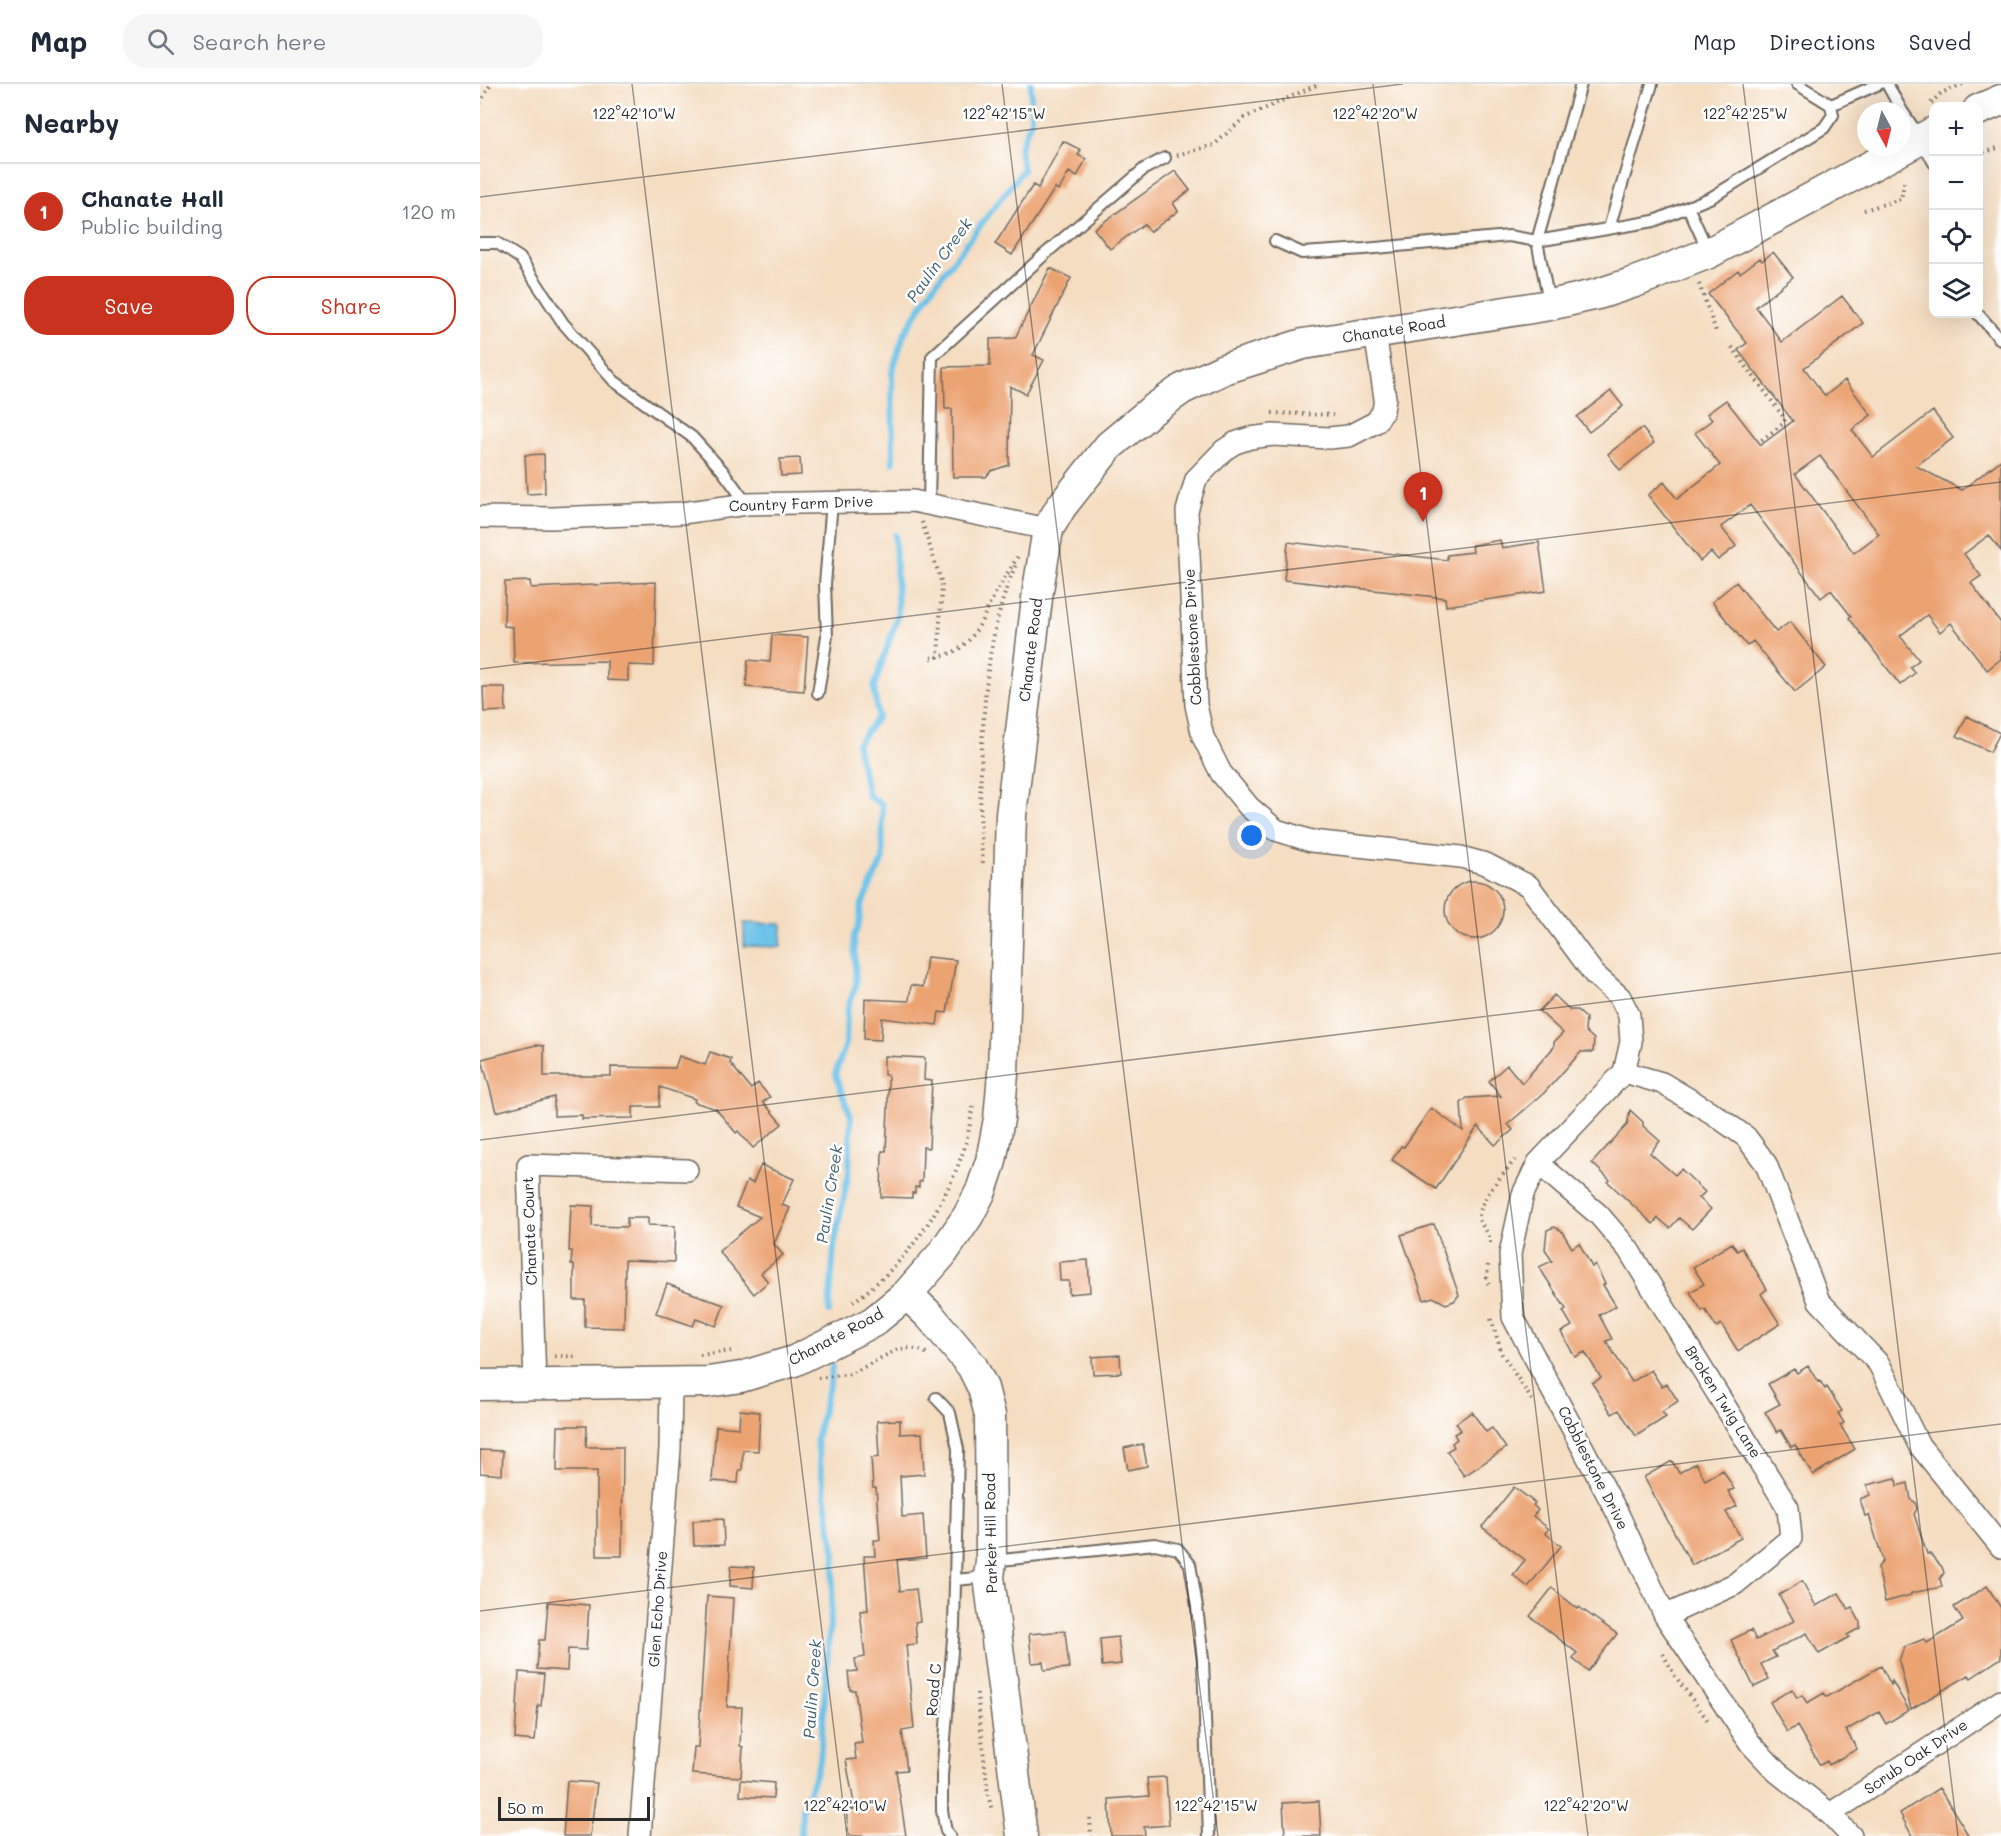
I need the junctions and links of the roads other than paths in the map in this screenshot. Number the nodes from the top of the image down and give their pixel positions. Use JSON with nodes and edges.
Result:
{"nodes":[{"id":1,"x":1581,"y":84,"type":"edge"},
{"id":2,"x":1652,"y":84,"type":"edge"},
{"id":3,"x":1797,"y":84,"type":"edge"},
{"id":4,"x":1880,"y":84,"type":"edge"},
{"id":5,"x":1887,"y":84,"type":"edge"},
{"id":6,"x":2001,"y":100,"type":"edge"},
{"id":7,"x":1897,"y":102,"type":"edge"},
{"id":8,"x":1831,"y":105,"type":"junction"},
{"id":9,"x":1983,"y":108,"type":"edge"},
{"id":10,"x":1911,"y":122,"type":"edge"},
{"id":11,"x":1929,"y":144,"type":"edge"},
{"id":12,"x":1166,"y":158,"type":"road end"},
{"id":13,"x":1688,"y":207,"type":"junction"},
{"id":14,"x":1609,"y":228,"type":"junction"},
{"id":15,"x":1275,"y":241,"type":"dead end"},
{"id":16,"x":1537,"y":241,"type":"junction"},
{"id":17,"x":480,"y":243,"type":"edge"},
{"id":18,"x":1709,"y":253,"type":"junction"},
{"id":19,"x":1550,"y":305,"type":"junction"},
{"id":20,"x":1982,"y":318,"type":"edge"},
{"id":21,"x":1375,"y":333,"type":"junction"},
{"id":22,"x":2001,"y":340,"type":"edge"},
{"id":23,"x":832,"y":502,"type":"junction"},
{"id":24,"x":747,"y":504,"type":"junction"},
{"id":25,"x":925,"y":511,"type":"junction"},
{"id":26,"x":480,"y":516,"type":"edge"},
{"id":27,"x":1048,"y":530,"type":"junction"},
{"id":28,"x":818,"y":693,"type":"dead end"},
{"id":29,"x":1624,"y":1072,"type":"junction"},
{"id":30,"x":1529,"y":1159,"type":"junction"},
{"id":31,"x":687,"y":1170,"type":"dead end"},
{"id":32,"x":907,"y":1294,"type":"junction"},
{"id":33,"x":671,"y":1383,"type":"junction"},
{"id":34,"x":535,"y":1384,"type":"junction"},
{"id":35,"x":480,"y":1385,"type":"edge"},
{"id":36,"x":936,"y":1398,"type":"dead end"},
{"id":37,"x":2001,"y":1547,"type":"edge"},
{"id":38,"x":990,"y":1569,"type":"junction"},
{"id":39,"x":955,"y":1580,"type":"junction"},
{"id":40,"x":1665,"y":1616,"type":"junction"},
{"id":41,"x":2001,"y":1701,"type":"edge"},
{"id":42,"x":1830,"y":1814,"type":"junction"},
{"id":43,"x":640,"y":1836,"type":"edge"},
{"id":44,"x":950,"y":1836,"type":"edge"},
{"id":45,"x":1022,"y":1836,"type":"edge"},
{"id":46,"x":1209,"y":1836,"type":"edge"},
{"id":47,"x":1851,"y":1836,"type":"edge"}],
"edges":[{"from":1,"to":16,"type":"lane"},
{"from":2,"to":14,"type":"lane"},
{"from":3,"to":8,"type":"lane"},
{"from":4,"to":8,"type":"lane"},
{"from":5,"to":7,"type":"lane"},
{"from":6,"to":9,"type":"street"},
{"from":8,"to":13,"type":"lane"},
{"from":10,"to":11,"type":"lane"},
{"from":11,"to":18,"type":"street","name":"Chanate Road"},
{"from":12,"to":25,"type":"lane"},
{"from":13,"to":14,"type":"lane"},
{"from":13,"to":18,"type":"lane"},
{"from":14,"to":16,"type":"lane"},
{"from":15,"to":16,"type":"lane"},
{"from":16,"to":19,"type":"lane"},
{"from":17,"to":24,"type":"lane"},
{"from":18,"to":19,"type":"street","name":"Chanate Road"},
{"from":19,"to":21,"type":"street","name":"Chanate Road"},
{"from":20,"to":22,"type":"lane"},
{"from":21,"to":27,"type":"street","name":"Chanate Road"},
{"from":21,"to":29,"type":"street","name":"Cobblestone Drive"},
{"from":23,"to":24,"type":"street","name":"Country Farm Drive"},
{"from":23,"to":25,"type":"street","name":"Country Farm Drive"},
{"from":23,"to":28,"type":"lane"},
{"from":24,"to":26,"type":"street","name":"Country Farm Drive"},
{"from":25,"to":27,"type":"street","name":"Country Farm Drive"},
{"from":27,"to":32,"type":"street","name":"Chanate Road"},
{"from":29,"to":30,"type":"street","name":"Cobblestone Drive"},
{"from":29,"to":37,"type":"street"},
{"from":30,"to":40,"type":"street","name":"Cobblestone Drive"},
{"from":30,"to":40,"type":"street","name":"Broken Twig Lane"},
{"from":31,"to":34,"type":"street","name":"Chanate Court"},
{"from":32,"to":33,"type":"street","name":"Chanate Road"},
{"from":32,"to":38,"type":"street","name":"Parker Hill Road"},
{"from":33,"to":34,"type":"street","name":"Chanate Road"},
{"from":33,"to":43,"type":"street","name":"Glen Echo Drive"},
{"from":34,"to":35,"type":"street","name":"Chanate Road"},
{"from":36,"to":39,"type":"lane"},
{"from":38,"to":39,"type":"lane"},
{"from":38,"to":45,"type":"street","name":"Parker Hill Road"},
{"from":38,"to":46,"type":"lane"},
{"from":39,"to":44,"type":"lane","name":"Road C"},
{"from":40,"to":42,"type":"street","name":"Cobblestone Drive"},
{"from":41,"to":42,"type":"street","name":"Scrub Oak Drive"},
{"from":42,"to":47,"type":"street","name":"Cobblestone Drive"}]}
